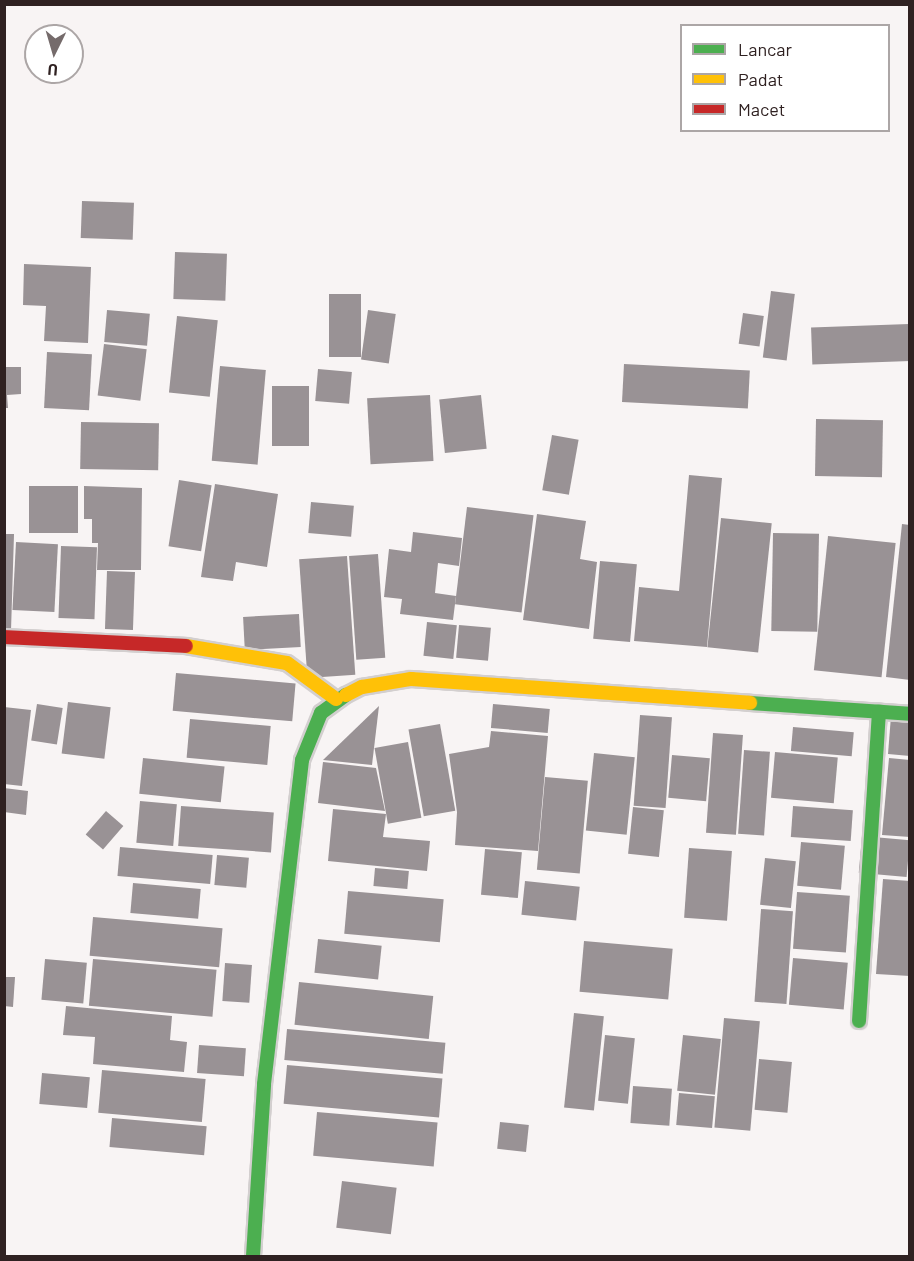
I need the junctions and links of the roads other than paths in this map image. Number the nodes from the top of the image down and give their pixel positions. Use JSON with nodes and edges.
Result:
{"nodes":[{"id":1,"x":4,"y":637,"type":"edge"},
{"id":2,"x":336,"y":699,"type":"junction"},
{"id":3,"x":879,"y":712,"type":"junction"},
{"id":4,"x":909,"y":714,"type":"edge"},
{"id":5,"x":859,"y":1021,"type":"dead end"},
{"id":6,"x":253,"y":1257,"type":"edge"}],
"edges":[{"from":1,"to":2,"type":"main road"},
{"from":2,"to":3,"type":"main road"},
{"from":2,"to":6,"type":"main road"},
{"from":3,"to":4,"type":"main road"},
{"from":3,"to":5,"type":"main road"}]}
